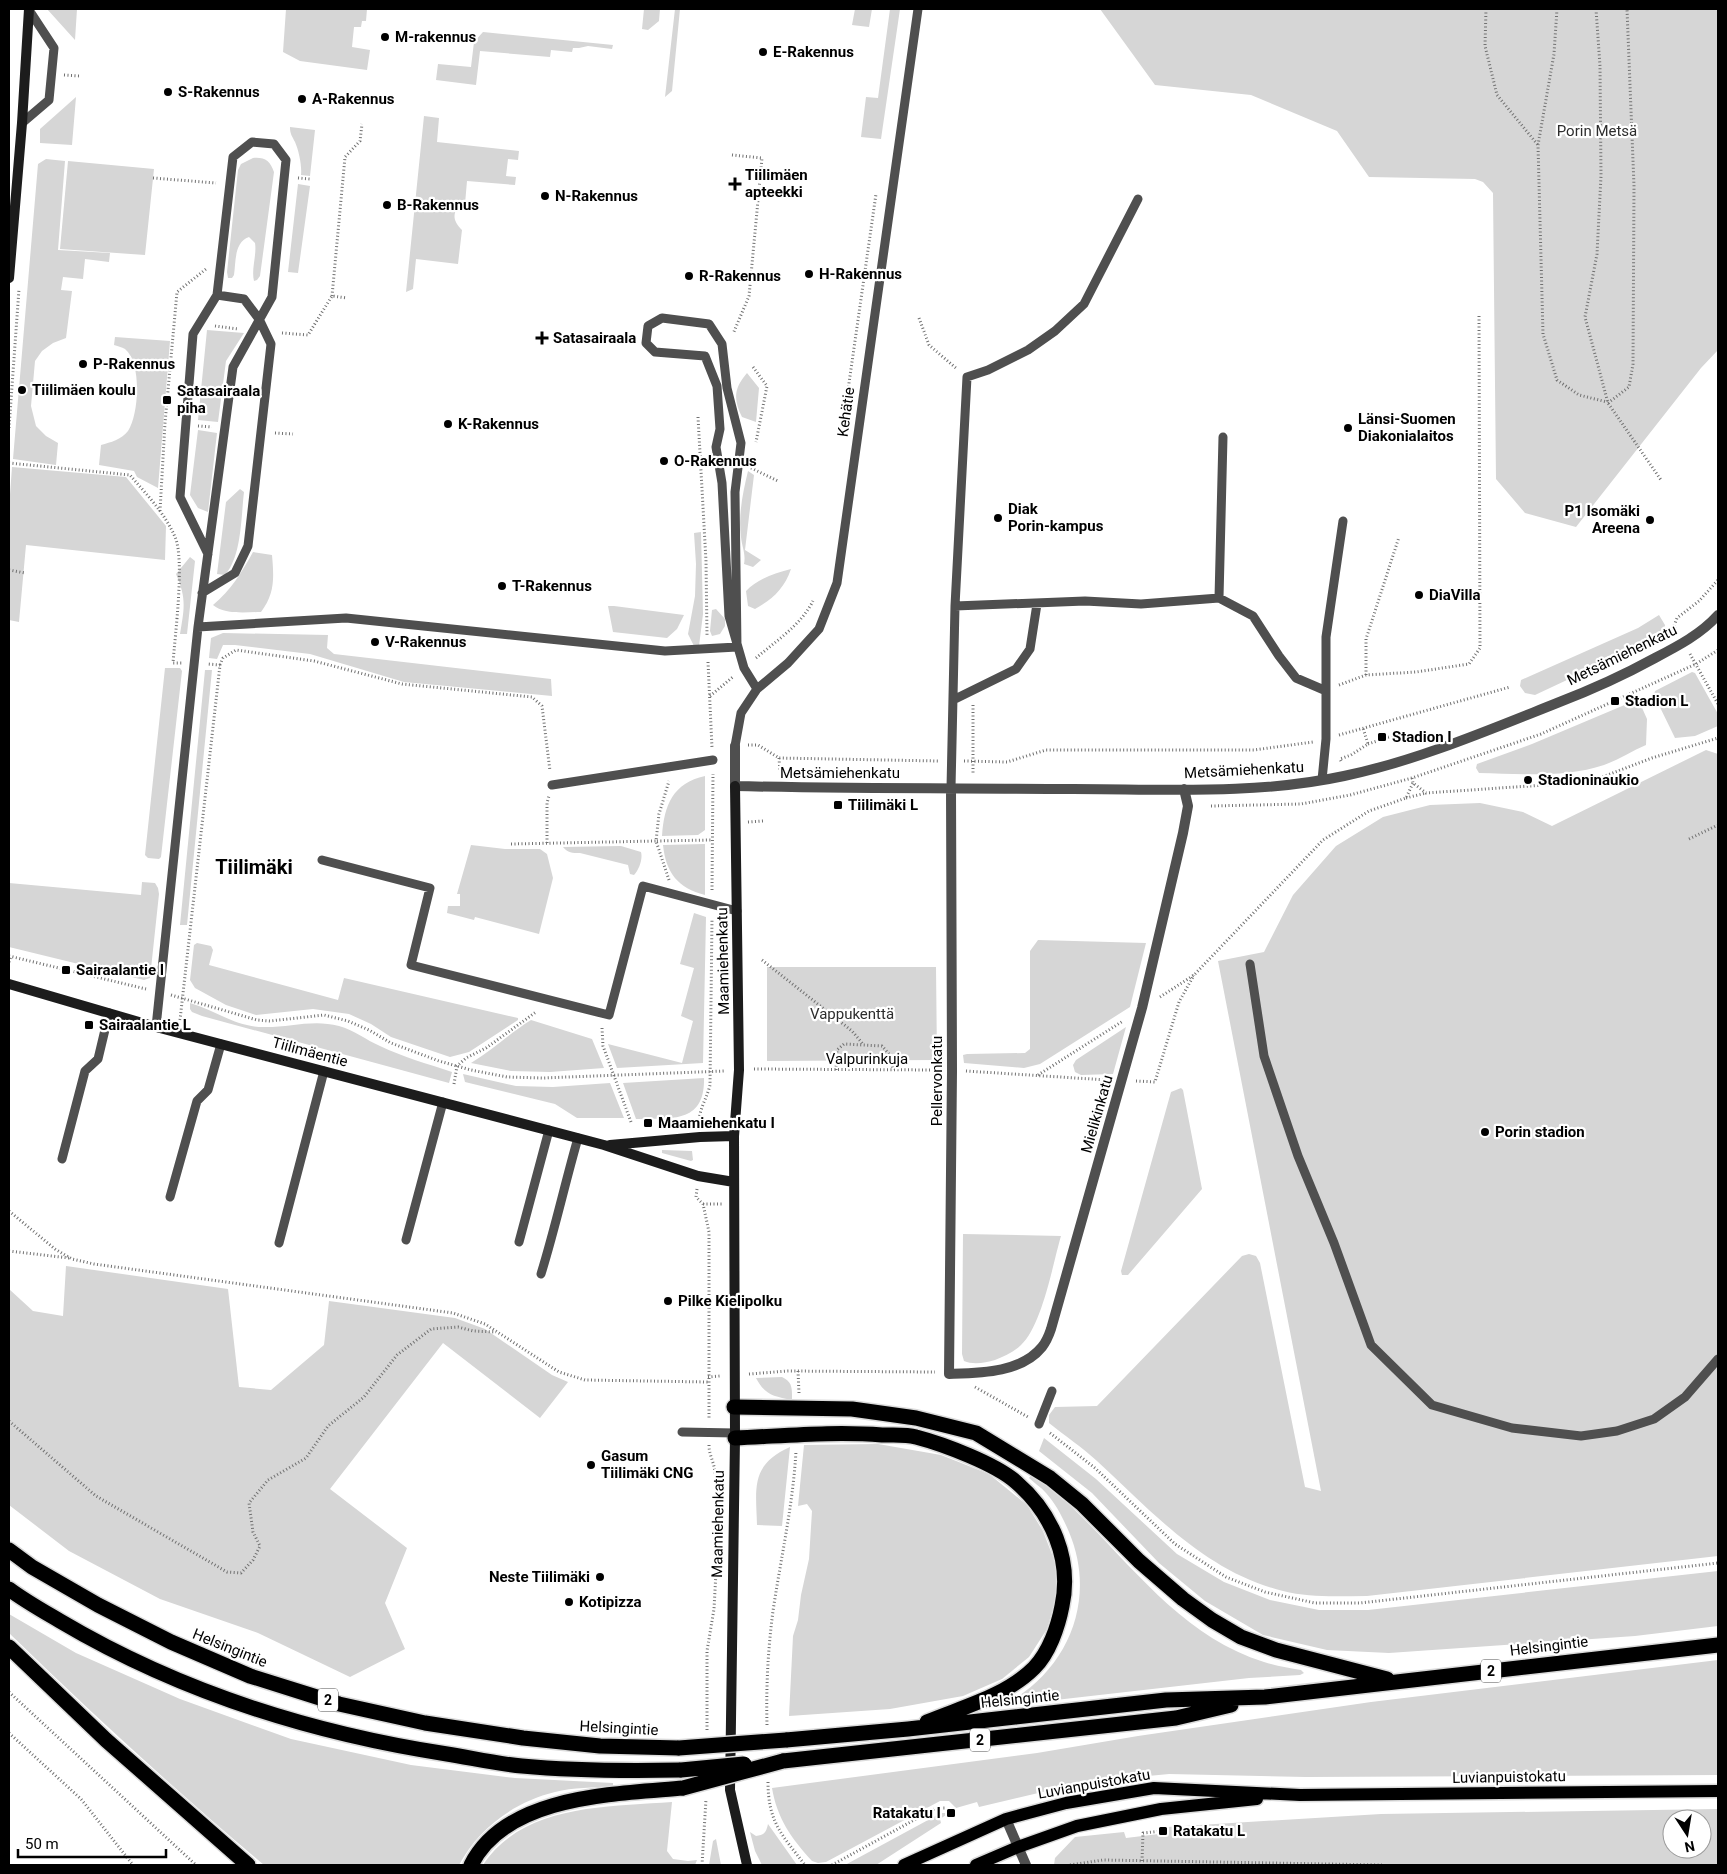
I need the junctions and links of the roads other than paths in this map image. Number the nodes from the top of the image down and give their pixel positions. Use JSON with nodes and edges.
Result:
{"nodes":[{"id":1,"x":29,"y":9,"type":"edge"},
{"id":2,"x":918,"y":9,"type":"edge"},
{"id":3,"x":22,"y":122,"type":"junction"},
{"id":4,"x":1138,"y":198,"type":"dead end"},
{"id":5,"x":9,"y":278,"type":"edge"},
{"id":6,"x":217,"y":296,"type":"junction"},
{"id":7,"x":259,"y":319,"type":"junction"},
{"id":8,"x":736,"y":427,"type":"junction"},
{"id":9,"x":720,"y":428,"type":"junction"},
{"id":10,"x":1223,"y":436,"type":"dead end"},
{"id":11,"x":1342,"y":521,"type":"dead end"},
{"id":12,"x":208,"y":554,"type":"junction"},
{"id":13,"x":202,"y":593,"type":"junction"},
{"id":14,"x":1219,"y":598,"type":"junction"},
{"id":15,"x":1037,"y":604,"type":"junction"},
{"id":16,"x":955,"y":606,"type":"junction"},
{"id":17,"x":1718,"y":615,"type":"edge"},
{"id":18,"x":198,"y":627,"type":"junction"},
{"id":19,"x":738,"y":647,"type":"junction"},
{"id":20,"x":757,"y":689,"type":"junction"},
{"id":21,"x":1324,"y":690,"type":"junction"},
{"id":22,"x":953,"y":700,"type":"junction"},
{"id":23,"x":735,"y":746,"type":"joint"},
{"id":24,"x":713,"y":760,"type":"road end"},
{"id":25,"x":1322,"y":780,"type":"junction"},
{"id":26,"x":552,"y":784,"type":"road end"},
{"id":27,"x":735,"y":786,"type":"junction"},
{"id":28,"x":951,"y":788,"type":"junction"},
{"id":29,"x":1184,"y":789,"type":"junction"},
{"id":30,"x":322,"y":860,"type":"dead end"},
{"id":31,"x":737,"y":911,"type":"junction"},
{"id":32,"x":1250,"y":964,"type":"dead end"},
{"id":33,"x":9,"y":984,"type":"edge"},
{"id":34,"x":109,"y":1013,"type":"junction"},
{"id":35,"x":156,"y":1027,"type":"junction"},
{"id":36,"x":221,"y":1044,"type":"junction"},
{"id":37,"x":324,"y":1071,"type":"junction"},
{"id":38,"x":443,"y":1102,"type":"junction"},
{"id":39,"x":549,"y":1130,"type":"junction"},
{"id":40,"x":734,"y":1136,"type":"junction"},
{"id":41,"x":578,"y":1138,"type":"junction"},
{"id":42,"x":604,"y":1145,"type":"junction"},
{"id":43,"x":62,"y":1159,"type":"dead end"},
{"id":44,"x":734,"y":1182,"type":"junction"},
{"id":45,"x":170,"y":1196,"type":"dead end"},
{"id":46,"x":406,"y":1240,"type":"dead end"},
{"id":47,"x":519,"y":1242,"type":"dead end"},
{"id":48,"x":279,"y":1243,"type":"dead end"},
{"id":49,"x":540,"y":1274,"type":"dead end"},
{"id":50,"x":1718,"y":1359,"type":"edge"},
{"id":51,"x":949,"y":1374,"type":"joint"},
{"id":52,"x":1052,"y":1391,"type":"dead end"},
{"id":53,"x":734,"y":1407,"type":"junction"},
{"id":54,"x":1039,"y":1424,"type":"road end"},
{"id":55,"x":682,"y":1432,"type":"dead end"},
{"id":56,"x":735,"y":1436,"type":"junction"},
{"id":57,"x":9,"y":1550,"type":"edge"},
{"id":58,"x":9,"y":1590,"type":"edge"},
{"id":59,"x":1718,"y":1645,"type":"edge"},
{"id":60,"x":9,"y":1647,"type":"edge"},
{"id":61,"x":1396,"y":1682,"type":"junction"},
{"id":62,"x":1264,"y":1697,"type":"junction"},
{"id":63,"x":908,"y":1729,"type":"junction"},
{"id":64,"x":783,"y":1761,"type":"junction"},
{"id":65,"x":1718,"y":1791,"type":"edge"},
{"id":66,"x":1300,"y":1795,"type":"junction"},
{"id":67,"x":1006,"y":1819,"type":"junction"},
{"id":68,"x":1018,"y":1846,"type":"junction"},
{"id":69,"x":248,"y":1865,"type":"edge"},
{"id":70,"x":471,"y":1865,"type":"edge"},
{"id":71,"x":747,"y":1865,"type":"edge"},
{"id":72,"x":904,"y":1865,"type":"edge"},
{"id":73,"x":976,"y":1865,"type":"edge"},
{"id":74,"x":1026,"y":1865,"type":"edge"}],
"edges":[{"from":1,"to":3,"type":"street"},
{"from":1,"to":3,"type":"lane"},
{"from":2,"to":20,"type":"lane","name":"Kehätie"},
{"from":3,"to":5,"type":"street"},
{"from":4,"to":16,"type":"lane"},
{"from":6,"to":7,"type":"lane"},
{"from":6,"to":7,"type":"lane"},
{"from":6,"to":12,"type":"lane"},
{"from":7,"to":12,"type":"lane"},
{"from":7,"to":13,"type":"lane"},
{"from":8,"to":9,"type":"lane"},
{"from":8,"to":9,"type":"lane"},
{"from":8,"to":19,"type":"lane"},
{"from":9,"to":19,"type":"lane"},
{"from":10,"to":14,"type":"lane"},
{"from":11,"to":21,"type":"lane"},
{"from":12,"to":13,"type":"lane"},
{"from":13,"to":18,"type":"lane"},
{"from":14,"to":15,"type":"lane"},
{"from":14,"to":21,"type":"lane"},
{"from":15,"to":16,"type":"lane"},
{"from":15,"to":22,"type":"lane"},
{"from":16,"to":22,"type":"lane"},
{"from":17,"to":25,"type":"street","name":"Metsämiehenkatu"},
{"from":18,"to":19,"type":"lane"},
{"from":18,"to":35,"type":"lane"},
{"from":19,"to":20,"type":"lane"},
{"from":20,"to":23,"type":"lane","name":"Kehätie"},
{"from":21,"to":25,"type":"lane"},
{"from":22,"to":28,"type":"lane"},
{"from":23,"to":27,"type":"street","name":"Kehätie"},
{"from":24,"to":26,"type":"lane"},
{"from":25,"to":29,"type":"street","name":"Metsämiehenkatu"},
{"from":27,"to":28,"type":"street","name":"Metsämiehenkatu"},
{"from":27,"to":31,"type":"street","name":"Maamiehenkatu"},
{"from":28,"to":29,"type":"street","name":"Metsämiehenkatu"},
{"from":28,"to":51,"type":"street","name":"Pellervonkatu"},
{"from":29,"to":51,"type":"street","name":"Mielikinkatu"},
{"from":30,"to":31,"type":"lane"},
{"from":31,"to":40,"type":"street","name":"Maamiehenkatu"},
{"from":32,"to":50,"type":"lane"},
{"from":33,"to":34,"type":"street","name":"Tiilimäentie"},
{"from":34,"to":35,"type":"street","name":"Tiilimäentie"},
{"from":34,"to":43,"type":"lane"},
{"from":35,"to":36,"type":"street","name":"Tiilimäentie"},
{"from":36,"to":37,"type":"street","name":"Tiilimäentie"},
{"from":36,"to":45,"type":"lane"},
{"from":37,"to":38,"type":"street","name":"Tiilimäentie"},
{"from":37,"to":48,"type":"lane"},
{"from":38,"to":39,"type":"street","name":"Tiilimäentie"},
{"from":38,"to":46,"type":"lane"},
{"from":39,"to":41,"type":"street","name":"Tiilimäentie"},
{"from":39,"to":47,"type":"lane"},
{"from":40,"to":42,"type":"street","name":"Tiilimäentie"},
{"from":40,"to":44,"type":"street","name":"Maamiehenkatu"},
{"from":41,"to":42,"type":"street","name":"Tiilimäentie"},
{"from":41,"to":49,"type":"lane"},
{"from":42,"to":44,"type":"street","name":"Tiilimäentie"},
{"from":44,"to":53,"type":"street","name":"Maamiehenkatu"},
{"from":52,"to":54,"type":"lane"},
{"from":53,"to":56,"type":"street","name":"Maamiehenkatu"},
{"from":53,"to":61,"type":"highway"},
{"from":55,"to":56,"type":"lane"},
{"from":56,"to":63,"type":"highway"},
{"from":56,"to":71,"type":"street","name":"Maamiehenkatu"},
{"from":57,"to":63,"type":"highway","name":"Helsingintie","number":"2","bridge":true},
{"from":58,"to":64,"type":"highway","name":"Helsingintie","number":"2","bridge":true},
{"from":59,"to":61,"type":"highway","name":"Helsingintie","number":"2"},
{"from":60,"to":69,"type":"highway"},
{"from":61,"to":62,"type":"highway","name":"Helsingintie","number":"2"},
{"from":62,"to":63,"type":"highway","name":"Helsingintie","number":"2"},
{"from":62,"to":64,"type":"highway","name":"Helsingintie","number":"2"},
{"from":64,"to":70,"type":"highway","bridge":true},
{"from":65,"to":66,"type":"main road","name":"Luvianpuistokatu"},
{"from":66,"to":67,"type":"main road","name":"Luvianpuistokatu"},
{"from":66,"to":68,"type":"main road","name":"Luvianpuistokatu"},
{"from":67,"to":68,"type":"street"},
{"from":67,"to":72,"type":"main road","name":"Luvianpuistokatu"},
{"from":68,"to":73,"type":"main road","name":"Luvianpuistokatu"},
{"from":68,"to":74,"type":"street"}]}
